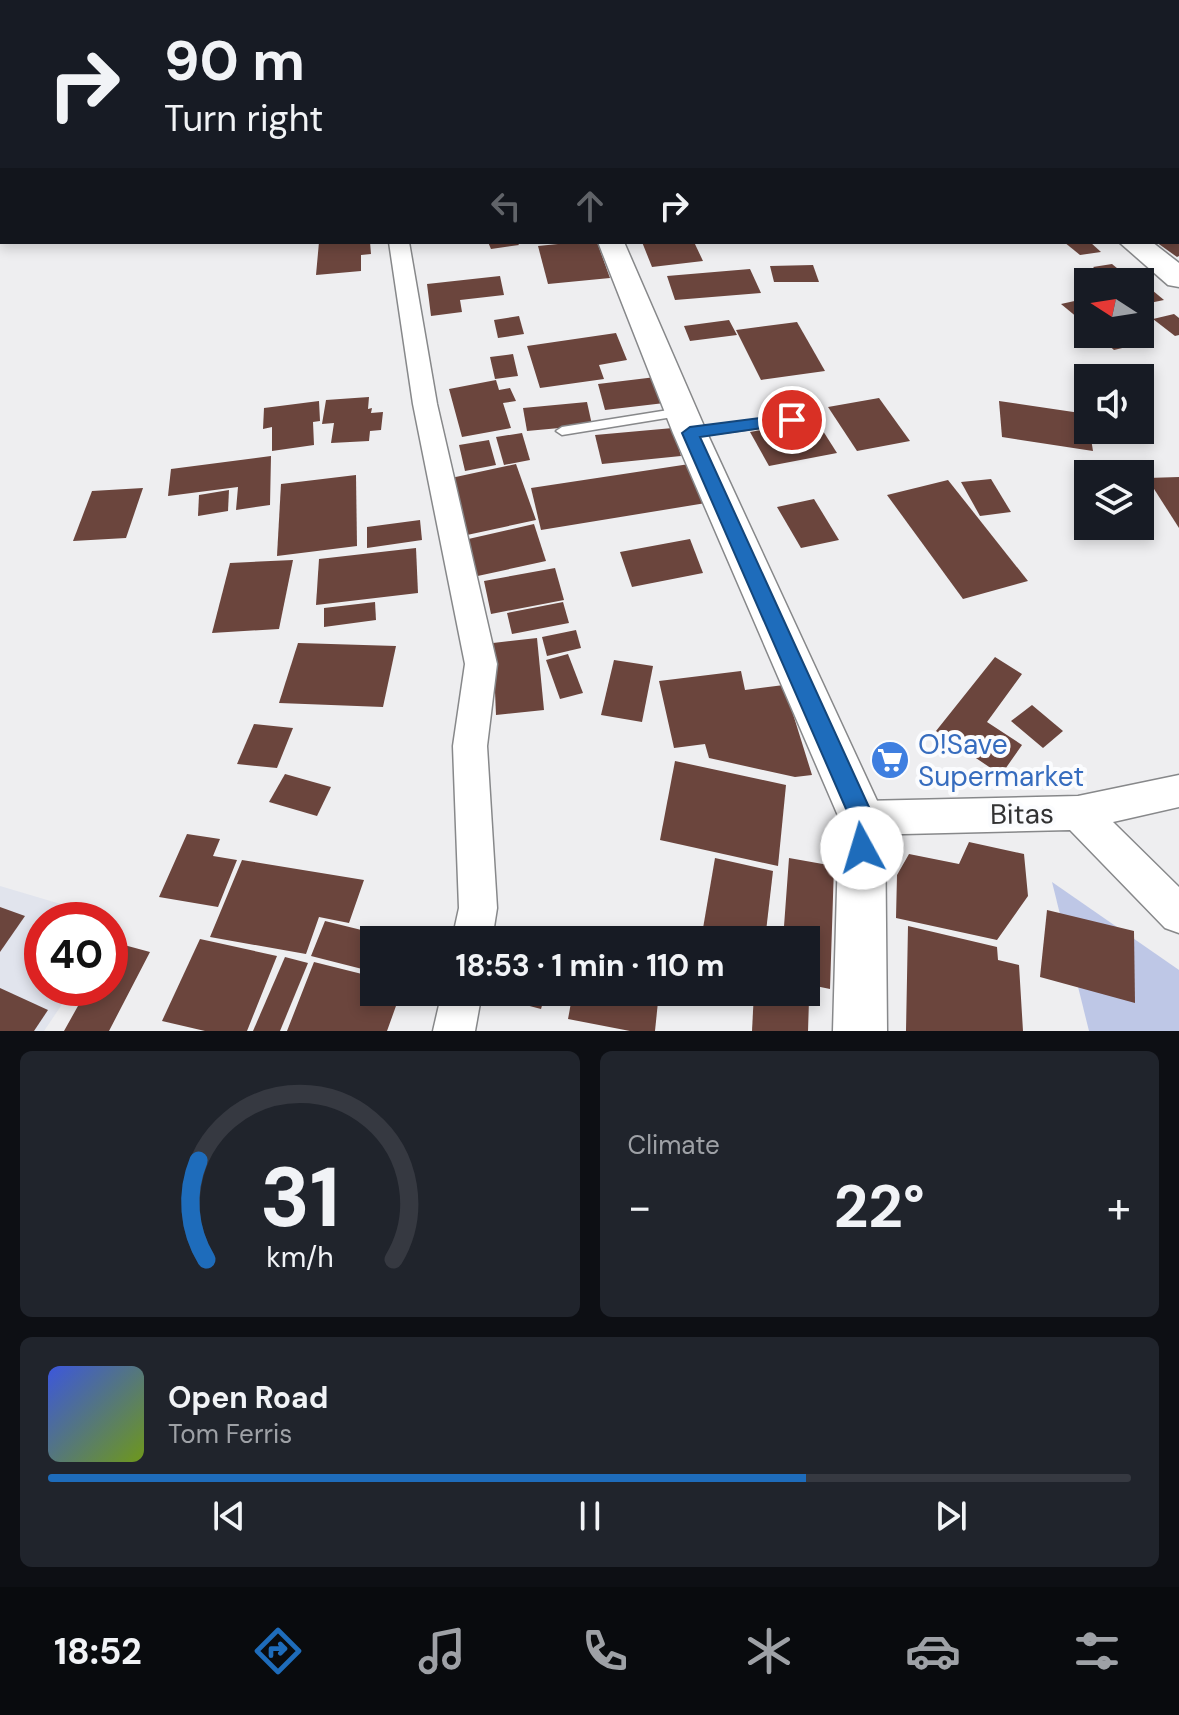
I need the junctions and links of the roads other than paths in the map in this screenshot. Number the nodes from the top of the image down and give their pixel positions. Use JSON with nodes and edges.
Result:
{"nodes":[{"id":1,"x":399,"y":244,"type":"edge"},
{"id":2,"x":612,"y":244,"type":"edge"},
{"id":3,"x":1136,"y":244,"type":"edge"},
{"id":4,"x":1179,"y":278,"type":"edge"},
{"id":5,"x":792,"y":420,"type":"dead end"},
{"id":6,"x":685,"y":422,"type":"junction"},
{"id":7,"x":562,"y":431,"type":"dead end"},
{"id":8,"x":1179,"y":791,"type":"edge"},
{"id":9,"x":1078,"y":813,"type":"junction"},
{"id":10,"x":862,"y":818,"type":"junction"},
{"id":11,"x":1179,"y":914,"type":"edge"},
{"id":12,"x":475,"y":926,"type":"edge"},
{"id":13,"x":459,"y":1006,"type":"edge"},
{"id":14,"x":454,"y":1031,"type":"edge"},
{"id":15,"x":860,"y":1031,"type":"edge"}],
"edges":[{"from":1,"to":12,"type":"street"},
{"from":2,"to":6,"type":"street"},
{"from":3,"to":4,"type":"main road"},
{"from":5,"to":6,"type":"lane"},
{"from":6,"to":7,"type":"lane"},
{"from":6,"to":10,"type":"street"},
{"from":8,"to":9,"type":"street","name":"Bitas"},
{"from":9,"to":10,"type":"street","name":"Bitas"},
{"from":9,"to":11,"type":"street"},
{"from":10,"to":15,"type":"street"},
{"from":13,"to":14,"type":"street"}]}
